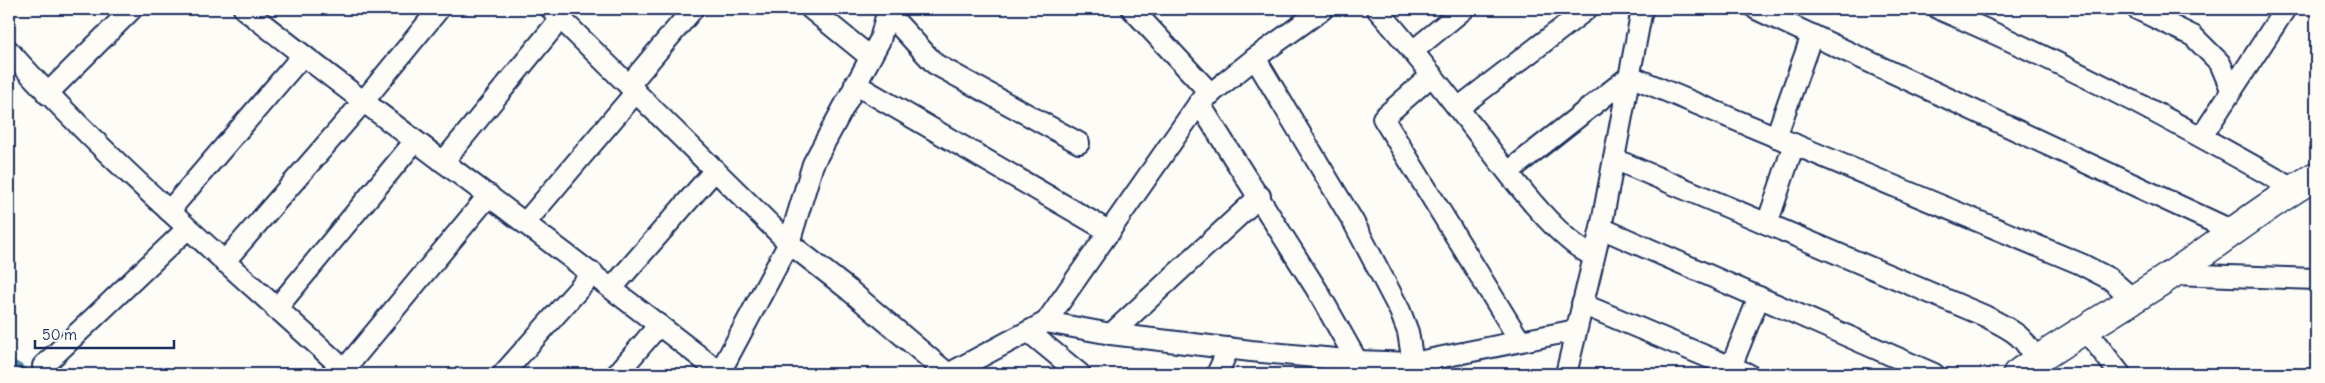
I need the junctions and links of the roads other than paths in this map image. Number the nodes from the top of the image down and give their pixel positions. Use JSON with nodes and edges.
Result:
{"nodes":[{"id":1,"x":132,"y":9,"type":"edge"},
{"id":2,"x":244,"y":9,"type":"edge"},
{"id":3,"x":439,"y":9,"type":"edge"},
{"id":4,"x":693,"y":9,"type":"edge"},
{"id":5,"x":811,"y":9,"type":"edge"},
{"id":6,"x":1132,"y":9,"type":"edge"},
{"id":7,"x":1322,"y":9,"type":"edge"},
{"id":8,"x":1377,"y":9,"type":"edge"},
{"id":9,"x":1464,"y":9,"type":"edge"},
{"id":10,"x":1587,"y":9,"type":"edge"},
{"id":11,"x":1642,"y":9,"type":"edge"},
{"id":12,"x":1939,"y":9,"type":"edge"},
{"id":13,"x":2137,"y":9,"type":"edge"},
{"id":14,"x":2285,"y":9,"type":"edge"},
{"id":15,"x":888,"y":10,"type":"edge"},
{"id":16,"x":1765,"y":10,"type":"edge"},
{"id":17,"x":556,"y":13,"type":"edge"},
{"id":18,"x":1812,"y":35,"type":"junction"},
{"id":19,"x":9,"y":51,"type":"edge"},
{"id":20,"x":1413,"y":51,"type":"junction"},
{"id":21,"x":303,"y":55,"type":"junction"},
{"id":22,"x":870,"y":57,"type":"junction"},
{"id":23,"x":1255,"y":58,"type":"junction"},
{"id":24,"x":1432,"y":75,"type":"junction"},
{"id":25,"x":1630,"y":76,"type":"junction"},
{"id":26,"x":855,"y":84,"type":"junction"},
{"id":27,"x":633,"y":88,"type":"junction"},
{"id":28,"x":2231,"y":89,"type":"junction"},
{"id":29,"x":47,"y":94,"type":"junction"},
{"id":30,"x":1205,"y":98,"type":"junction"},
{"id":31,"x":363,"y":102,"type":"junction"},
{"id":32,"x":1458,"y":108,"type":"junction"},
{"id":33,"x":2202,"y":136,"type":"junction"},
{"id":34,"x":415,"y":141,"type":"junction"},
{"id":35,"x":1785,"y":141,"type":"junction"},
{"id":36,"x":1079,"y":143,"type":"dead end"},
{"id":37,"x":1614,"y":159,"type":"junction"},
{"id":38,"x":443,"y":162,"type":"junction"},
{"id":39,"x":715,"y":170,"type":"junction"},
{"id":40,"x":1508,"y":172,"type":"junction"},
{"id":41,"x":2305,"y":182,"type":"edge"},
{"id":42,"x":489,"y":196,"type":"junction"},
{"id":43,"x":1260,"y":196,"type":"junction"},
{"id":44,"x":169,"y":210,"type":"junction"},
{"id":45,"x":525,"y":223,"type":"junction"},
{"id":46,"x":1767,"y":224,"type":"junction"},
{"id":47,"x":1601,"y":228,"type":"junction"},
{"id":48,"x":187,"y":229,"type":"junction"},
{"id":49,"x":1110,"y":232,"type":"junction"},
{"id":50,"x":2234,"y":232,"type":"junction"},
{"id":51,"x":789,"y":243,"type":"junction"},
{"id":52,"x":1594,"y":256,"type":"junction"},
{"id":53,"x":224,"y":262,"type":"junction"},
{"id":54,"x":593,"y":273,"type":"junction"},
{"id":55,"x":2172,"y":274,"type":"junction"},
{"id":56,"x":2316,"y":279,"type":"edge"},
{"id":57,"x":612,"y":288,"type":"junction"},
{"id":58,"x":1759,"y":297,"type":"junction"},
{"id":59,"x":2133,"y":299,"type":"junction"},
{"id":60,"x":1582,"y":304,"type":"junction"},
{"id":61,"x":276,"y":309,"type":"junction"},
{"id":62,"x":659,"y":325,"type":"junction"},
{"id":63,"x":1037,"y":327,"type":"junction"},
{"id":64,"x":2084,"y":328,"type":"junction"},
{"id":65,"x":1576,"y":330,"type":"junction"},
{"id":66,"x":1111,"y":334,"type":"junction"},
{"id":67,"x":1520,"y":341,"type":"junction"},
{"id":68,"x":1229,"y":348,"type":"junction"},
{"id":69,"x":1357,"y":360,"type":"junction"},
{"id":70,"x":43,"y":366,"type":"dead end"},
{"id":71,"x":2026,"y":368,"type":"edge"},
{"id":72,"x":1410,"y":369,"type":"edge"},
{"id":73,"x":1739,"y":371,"type":"edge"},
{"id":74,"x":347,"y":372,"type":"edge"},
{"id":75,"x":959,"y":372,"type":"edge"},
{"id":76,"x":503,"y":374,"type":"edge"},
{"id":77,"x":617,"y":374,"type":"edge"},
{"id":78,"x":721,"y":374,"type":"edge"},
{"id":79,"x":1080,"y":374,"type":"edge"},
{"id":80,"x":1217,"y":374,"type":"edge"},
{"id":81,"x":1566,"y":374,"type":"edge"},
{"id":82,"x":1934,"y":374,"type":"edge"},
{"id":83,"x":2120,"y":374,"type":"edge"}],
"edges":[{"from":1,"to":29,"type":"street"},
{"from":2,"to":21,"type":"street"},
{"from":3,"to":31,"type":"street"},
{"from":4,"to":27,"type":"street"},
{"from":5,"to":22,"type":"street"},
{"from":6,"to":30,"type":"street"},
{"from":7,"to":23,"type":"street"},
{"from":8,"to":20,"type":"street"},
{"from":9,"to":20,"type":"street"},
{"from":10,"to":32,"type":"street"},
{"from":11,"to":25,"type":"street"},
{"from":12,"to":33,"type":"street"},
{"from":13,"to":28,"type":"street"},
{"from":14,"to":28,"type":"street"},
{"from":15,"to":22,"type":"street"},
{"from":15,"to":36,"type":"street"},
{"from":16,"to":18,"type":"street"},
{"from":17,"to":27,"type":"street"},
{"from":17,"to":38,"type":"street"},
{"from":18,"to":35,"type":"street"},
{"from":18,"to":50,"type":"street"},
{"from":19,"to":29,"type":"street"},
{"from":20,"to":24,"type":"street"},
{"from":21,"to":31,"type":"street"},
{"from":21,"to":44,"type":"street"},
{"from":22,"to":26,"type":"street"},
{"from":23,"to":30,"type":"street"},
{"from":23,"to":72,"type":"street"},
{"from":24,"to":32,"type":"street"},
{"from":24,"to":67,"type":"street"},
{"from":25,"to":35,"type":"street"},
{"from":25,"to":37,"type":"street"},
{"from":25,"to":40,"type":"street"},
{"from":26,"to":49,"type":"street"},
{"from":26,"to":51,"type":"street"},
{"from":27,"to":39,"type":"street"},
{"from":27,"to":45,"type":"street"},
{"from":28,"to":33,"type":"street"},
{"from":29,"to":44,"type":"street"},
{"from":30,"to":43,"type":"street"},
{"from":30,"to":49,"type":"street"},
{"from":31,"to":34,"type":"street"},
{"from":31,"to":53,"type":"street"},
{"from":32,"to":40,"type":"street"},
{"from":33,"to":41,"type":"street"},
{"from":34,"to":38,"type":"street"},
{"from":34,"to":61,"type":"street"},
{"from":35,"to":46,"type":"street"},
{"from":35,"to":59,"type":"street"},
{"from":37,"to":46,"type":"street"},
{"from":37,"to":47,"type":"street"},
{"from":38,"to":42,"type":"street"},
{"from":39,"to":51,"type":"street"},
{"from":39,"to":57,"type":"street"},
{"from":40,"to":52,"type":"street"},
{"from":41,"to":50,"type":"street"},
{"from":42,"to":45,"type":"street"},
{"from":42,"to":74,"type":"street"},
{"from":43,"to":66,"type":"street"},
{"from":43,"to":69,"type":"street"},
{"from":44,"to":48,"type":"street"},
{"from":45,"to":54,"type":"street"},
{"from":46,"to":71,"type":"street"},
{"from":47,"to":52,"type":"street"},
{"from":47,"to":58,"type":"street"},
{"from":48,"to":53,"type":"street"},
{"from":48,"to":70,"type":"street"},
{"from":49,"to":63,"type":"street"},
{"from":50,"to":55,"type":"street"},
{"from":51,"to":75,"type":"street"},
{"from":51,"to":78,"type":"street"},
{"from":52,"to":60,"type":"street"},
{"from":53,"to":61,"type":"street"},
{"from":54,"to":57,"type":"street"},
{"from":54,"to":76,"type":"street"},
{"from":55,"to":56,"type":"street"},
{"from":55,"to":59,"type":"street"},
{"from":57,"to":62,"type":"street"},
{"from":58,"to":73,"type":"street"},
{"from":58,"to":82,"type":"street"},
{"from":59,"to":64,"type":"street"},
{"from":60,"to":65,"type":"street"},
{"from":60,"to":73,"type":"street"},
{"from":61,"to":74,"type":"street"},
{"from":62,"to":77,"type":"street"},
{"from":62,"to":78,"type":"street"},
{"from":63,"to":66,"type":"street"},
{"from":63,"to":75,"type":"street"},
{"from":63,"to":79,"type":"street"},
{"from":64,"to":71,"type":"street"},
{"from":64,"to":83,"type":"street"},
{"from":65,"to":67,"type":"street"},
{"from":65,"to":81,"type":"street"},
{"from":66,"to":68,"type":"street"},
{"from":67,"to":72,"type":"street"},
{"from":68,"to":69,"type":"street"},
{"from":68,"to":80,"type":"street"},
{"from":69,"to":72,"type":"street"}]}
